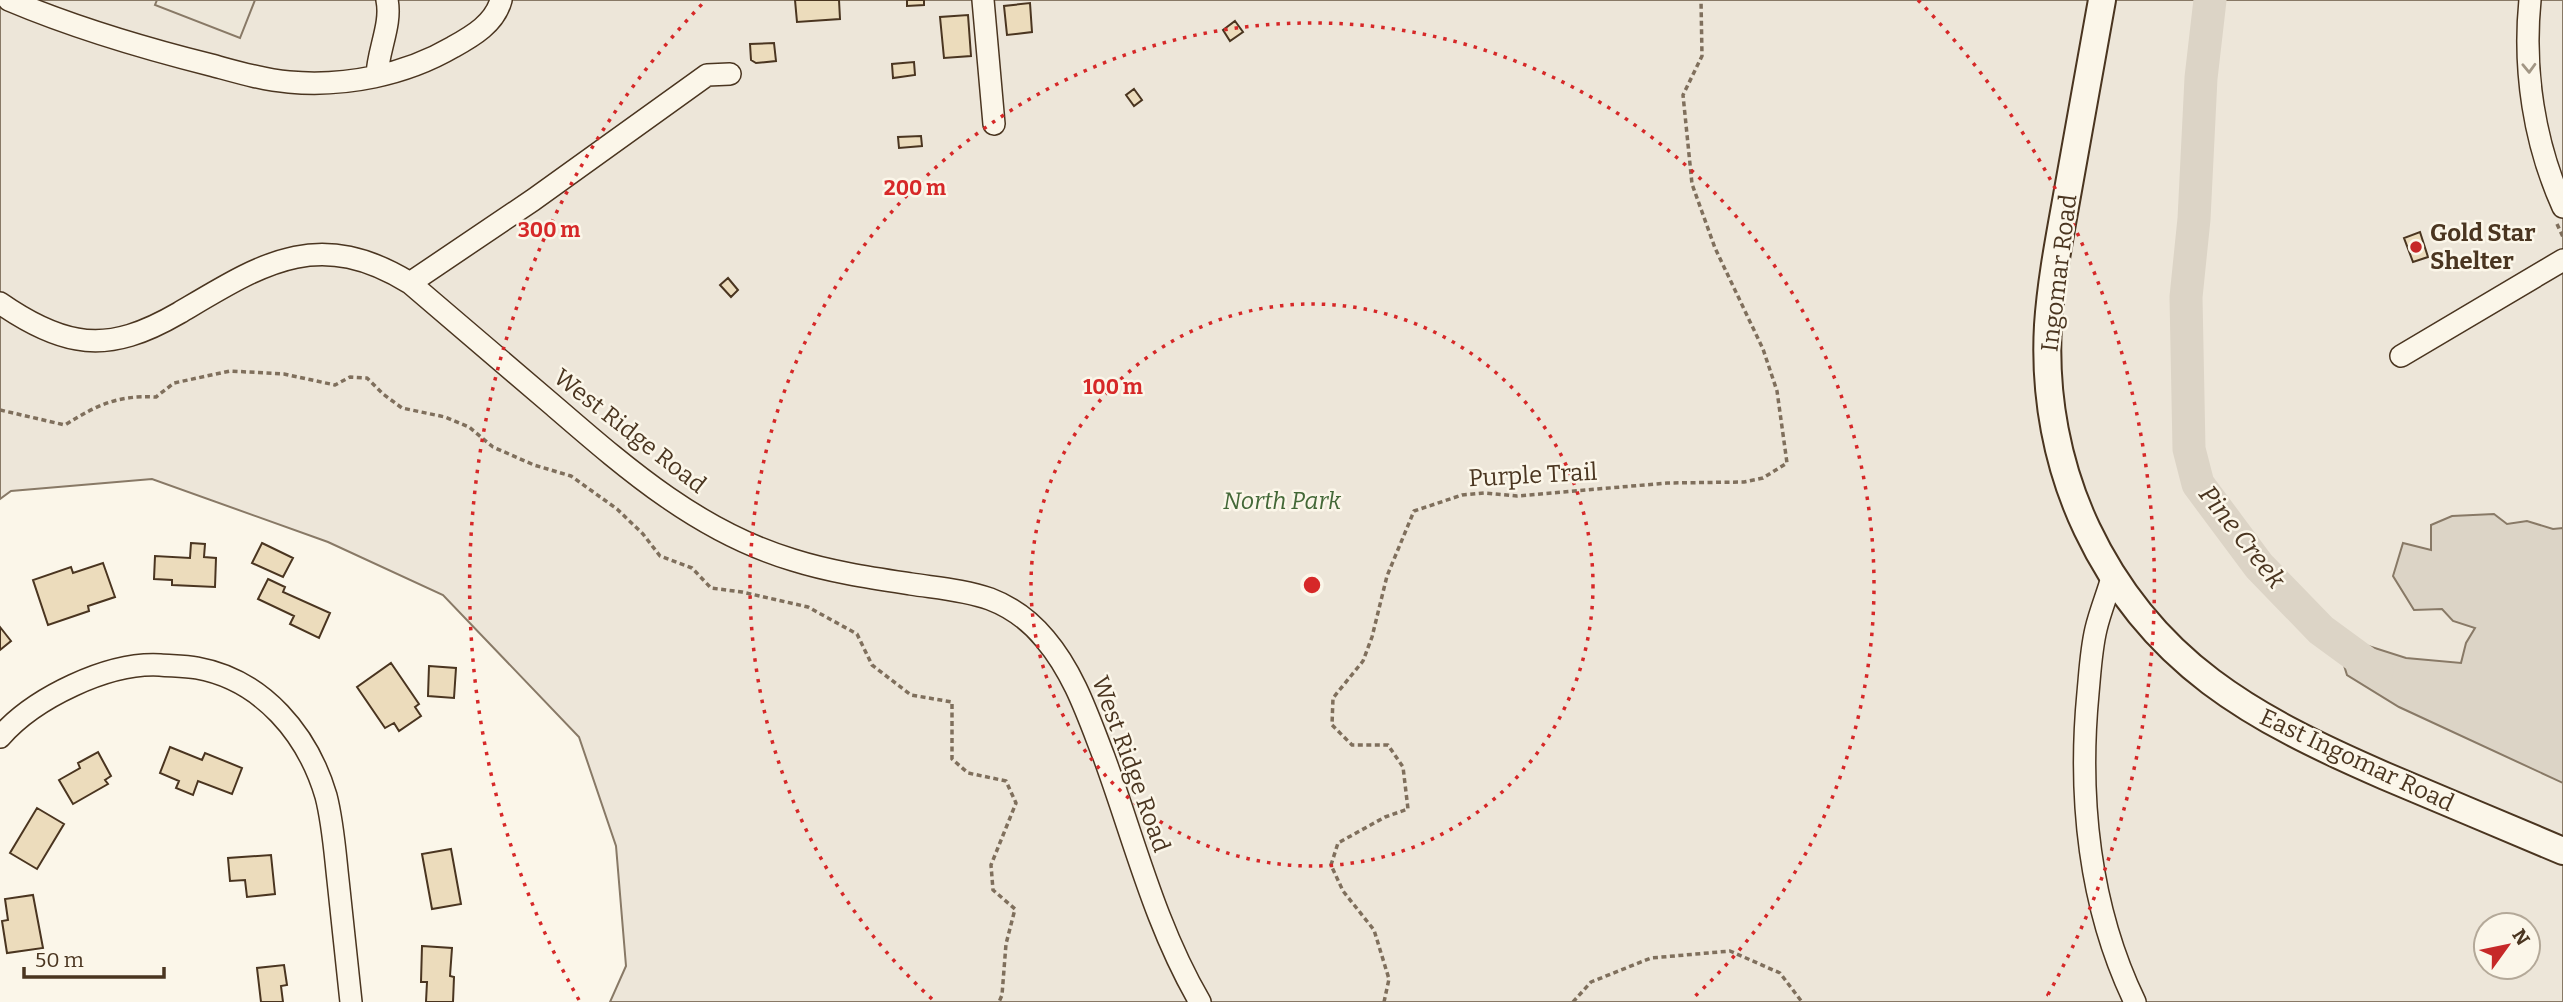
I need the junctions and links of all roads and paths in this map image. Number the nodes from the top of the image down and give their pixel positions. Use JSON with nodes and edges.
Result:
{"nodes":[{"id":1,"x":9,"y":0,"type":"edge"},
{"id":2,"x":387,"y":0,"type":"edge"},
{"id":3,"x":501,"y":0,"type":"edge"},
{"id":4,"x":983,"y":0,"type":"edge"},
{"id":5,"x":1701,"y":0,"type":"edge"},
{"id":6,"x":2102,"y":0,"type":"edge"},
{"id":7,"x":2530,"y":0,"type":"edge"},
{"id":8,"x":730,"y":74,"type":"dead end"},
{"id":9,"x":377,"y":75,"type":"junction"},
{"id":10,"x":994,"y":124,"type":"dead end"},
{"id":11,"x":2563,"y":207,"type":"edge"},
{"id":12,"x":2563,"y":260,"type":"edge"},
{"id":13,"x":410,"y":283,"type":"junction"},
{"id":14,"x":0,"y":303,"type":"edge"},
{"id":15,"x":2401,"y":356,"type":"dead end"},
{"id":16,"x":0,"y":410,"type":"edge"},
{"id":17,"x":2112,"y":578,"type":"junction"},
{"id":18,"x":0,"y":737,"type":"edge"},
{"id":19,"x":2563,"y":851,"type":"edge"},
{"id":20,"x":351,"y":1002,"type":"edge"},
{"id":21,"x":999,"y":1002,"type":"edge"},
{"id":22,"x":1200,"y":1002,"type":"edge"},
{"id":23,"x":1384,"y":1002,"type":"edge"},
{"id":24,"x":1573,"y":1002,"type":"edge"},
{"id":25,"x":1802,"y":1002,"type":"edge"},
{"id":26,"x":2135,"y":1002,"type":"edge"}],
"edges":[{"from":1,"to":9,"type":"street"},
{"from":2,"to":9,"type":"street"},
{"from":3,"to":9,"type":"street"},
{"from":4,"to":10,"type":"street"},
{"from":5,"to":23,"type":"path","name":"Purple Trail"},
{"from":6,"to":17,"type":"main road","name":"Ingomar Road"},
{"from":7,"to":11,"type":"street","one_way":true},
{"from":8,"to":13,"type":"street"},
{"from":12,"to":15,"type":"street"},
{"from":13,"to":14,"type":"street","name":"West Ridge Road"},
{"from":13,"to":22,"type":"street","name":"West Ridge Road"},
{"from":16,"to":21,"type":"path"},
{"from":17,"to":19,"type":"main road","name":"East Ingomar Road"},
{"from":17,"to":26,"type":"street"},
{"from":18,"to":20,"type":"street"},
{"from":24,"to":25,"type":"path"}]}
